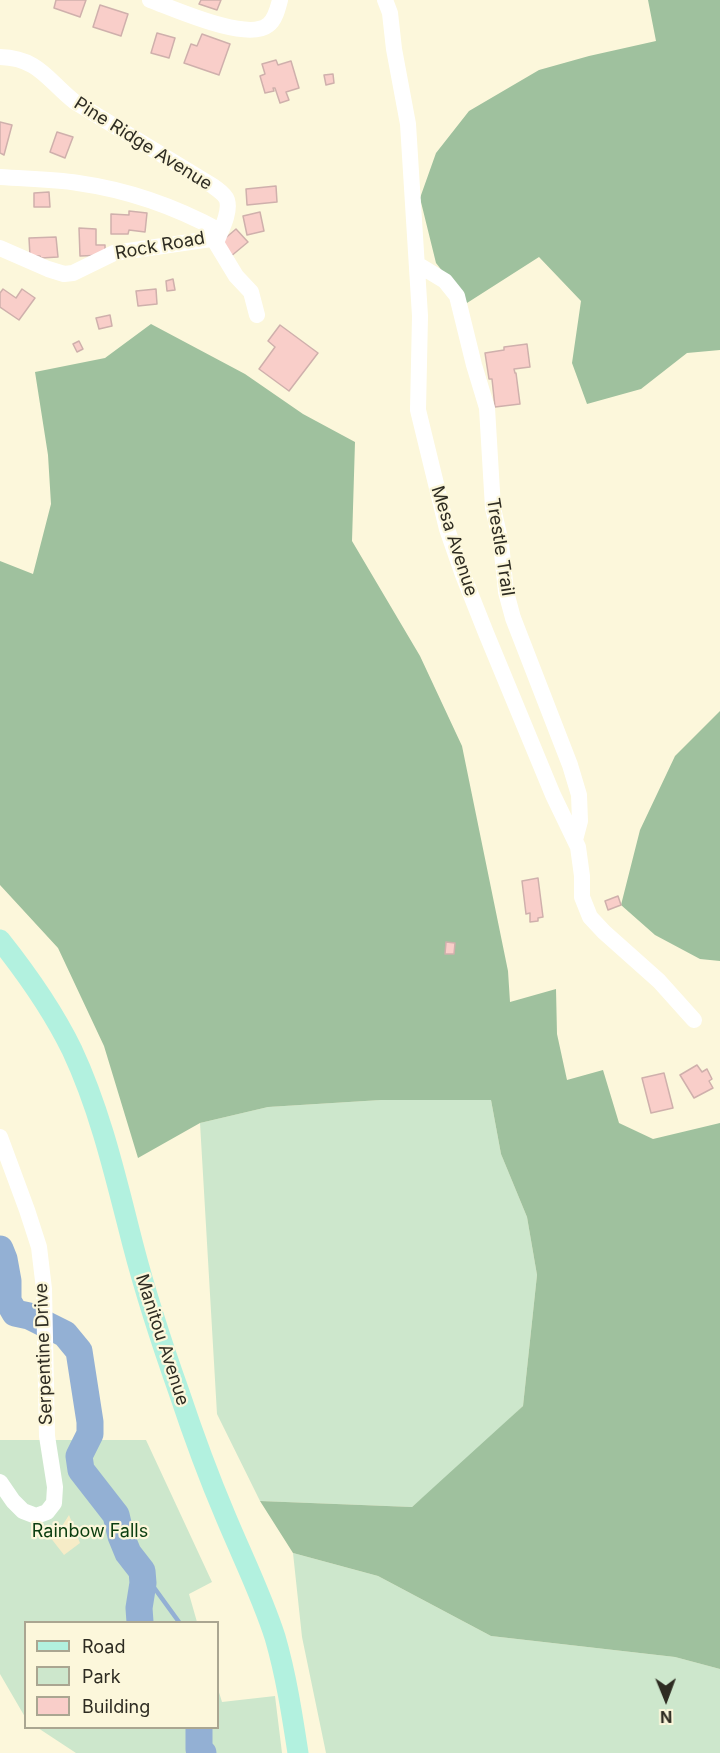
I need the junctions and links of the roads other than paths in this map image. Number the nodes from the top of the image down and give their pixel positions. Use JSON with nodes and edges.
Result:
{"nodes":[{"id":1,"x":150,"y":0,"type":"edge"},
{"id":2,"x":279,"y":0,"type":"edge"},
{"id":3,"x":385,"y":0,"type":"edge"},
{"id":4,"x":0,"y":57,"type":"edge"},
{"id":5,"x":0,"y":177,"type":"edge"},
{"id":6,"x":220,"y":231,"type":"junction"},
{"id":7,"x":0,"y":248,"type":"edge"},
{"id":8,"x":417,"y":264,"type":"junction"},
{"id":9,"x":257,"y":315,"type":"dead end"},
{"id":10,"x":575,"y":840,"type":"junction"},
{"id":11,"x":0,"y":940,"type":"edge"},
{"id":12,"x":694,"y":1020,"type":"dead end"},
{"id":13,"x":0,"y":1137,"type":"edge"},
{"id":14,"x":0,"y":1482,"type":"edge"},
{"id":15,"x":298,"y":1753,"type":"edge"}],
"edges":[{"from":1,"to":2,"type":"street"},
{"from":3,"to":8,"type":"street","name":"Mesa Avenue"},
{"from":4,"to":6,"type":"street","name":"Pine Ridge Avenue"},
{"from":5,"to":6,"type":"street"},
{"from":6,"to":7,"type":"street","name":"Rock Road"},
{"from":6,"to":9,"type":"street"},
{"from":8,"to":10,"type":"street","name":"Mesa Avenue"},
{"from":8,"to":10,"type":"street","name":"Trestle Trail"},
{"from":10,"to":12,"type":"street","name":"Mesa Avenue"},
{"from":11,"to":15,"type":"main road","name":"Manitou Avenue"},
{"from":13,"to":14,"type":"street","name":"Serpentine Drive"}]}
